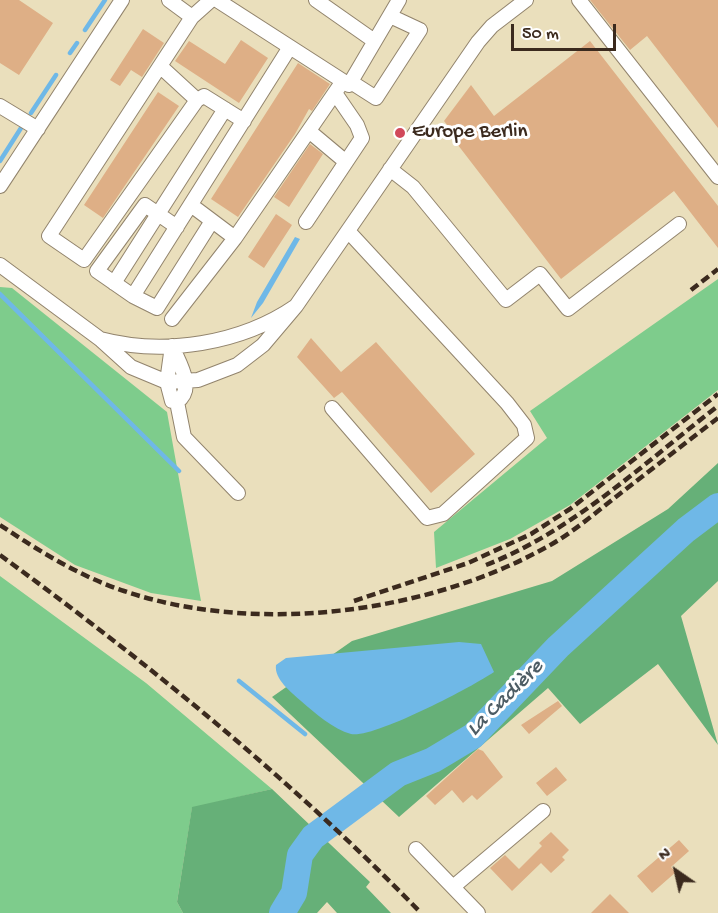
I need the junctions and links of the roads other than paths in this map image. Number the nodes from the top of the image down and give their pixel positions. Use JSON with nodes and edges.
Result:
{"nodes":[{"id":1,"x":122,"y":0,"type":"edge"},
{"id":2,"x":169,"y":0,"type":"edge"},
{"id":3,"x":212,"y":0,"type":"edge"},
{"id":4,"x":217,"y":0,"type":"edge"},
{"id":5,"x":316,"y":0,"type":"edge"},
{"id":6,"x":399,"y":0,"type":"edge"},
{"id":7,"x":526,"y":0,"type":"edge"},
{"id":8,"x":579,"y":0,"type":"edge"},
{"id":9,"x":390,"y":16,"type":"junction"},
{"id":10,"x":192,"y":17,"type":"junction"},
{"id":11,"x":374,"y":40,"type":"junction"},
{"id":12,"x":290,"y":47,"type":"junction"},
{"id":13,"x":160,"y":66,"type":"junction"},
{"id":14,"x":347,"y":81,"type":"junction"},
{"id":15,"x":334,"y":93,"type":"junction"},
{"id":16,"x":196,"y":100,"type":"junction"},
{"id":17,"x":0,"y":106,"type":"edge"},
{"id":18,"x":225,"y":109,"type":"junction"},
{"id":19,"x":244,"y":121,"type":"junction"},
{"id":20,"x":38,"y":129,"type":"junction"},
{"id":21,"x":309,"y":131,"type":"junction"},
{"id":22,"x":346,"y":162,"type":"junction"},
{"id":23,"x":390,"y":169,"type":"junction"},
{"id":24,"x":718,"y":177,"type":"edge"},
{"id":25,"x":0,"y":186,"type":"edge"},
{"id":26,"x":191,"y":205,"type":"junction"},
{"id":27,"x":159,"y":214,"type":"junction"},
{"id":28,"x":212,"y":221,"type":"junction"},
{"id":29,"x":306,"y":222,"type":"dead end"},
{"id":30,"x":679,"y":224,"type":"dead end"},
{"id":31,"x":177,"y":227,"type":"junction"},
{"id":32,"x":348,"y":231,"type":"junction"},
{"id":33,"x":235,"y":238,"type":"junction"},
{"id":34,"x":0,"y":265,"type":"edge"},
{"id":35,"x":114,"y":283,"type":"junction"},
{"id":36,"x":133,"y":296,"type":"junction"},
{"id":37,"x":296,"y":306,"type":"junction"},
{"id":38,"x":172,"y":319,"type":"dead end"},
{"id":39,"x":100,"y":339,"type":"junction"},
{"id":40,"x":172,"y":346,"type":"junction"},
{"id":41,"x":166,"y":382,"type":"junction"},
{"id":42,"x":186,"y":382,"type":"junction"},
{"id":43,"x":177,"y":402,"type":"junction"},
{"id":44,"x":332,"y":408,"type":"dead end"},
{"id":45,"x":238,"y":493,"type":"dead end"},
{"id":46,"x":543,"y":811,"type":"dead end"},
{"id":47,"x":416,"y":849,"type":"dead end"},
{"id":48,"x":453,"y":887,"type":"junction"},
{"id":49,"x":478,"y":913,"type":"edge"}],
"edges":[{"from":1,"to":20,"type":"street"},
{"from":2,"to":10,"type":"street"},
{"from":3,"to":10,"type":"street"},
{"from":4,"to":12,"type":"street"},
{"from":5,"to":11,"type":"street"},
{"from":6,"to":9,"type":"street"},
{"from":7,"to":23,"type":"street"},
{"from":8,"to":24,"type":"street"},
{"from":9,"to":11,"type":"street"},
{"from":9,"to":14,"type":"street"},
{"from":10,"to":13,"type":"street"},
{"from":11,"to":14,"type":"street"},
{"from":12,"to":14,"type":"street"},
{"from":12,"to":19,"type":"street"},
{"from":13,"to":16,"type":"street"},
{"from":13,"to":16,"type":"street"},
{"from":14,"to":15,"type":"street"},
{"from":15,"to":21,"type":"street"},
{"from":15,"to":22,"type":"street"},
{"from":16,"to":18,"type":"street"},
{"from":17,"to":20,"type":"street"},
{"from":18,"to":19,"type":"street"},
{"from":18,"to":27,"type":"street"},
{"from":19,"to":26,"type":"street"},
{"from":20,"to":25,"type":"street"},
{"from":21,"to":22,"type":"street"},
{"from":21,"to":33,"type":"street"},
{"from":22,"to":29,"type":"street"},
{"from":23,"to":30,"type":"street"},
{"from":23,"to":32,"type":"street"},
{"from":26,"to":28,"type":"street"},
{"from":26,"to":31,"type":"street"},
{"from":27,"to":31,"type":"street"},
{"from":27,"to":35,"type":"street"},
{"from":27,"to":35,"type":"street"},
{"from":28,"to":33,"type":"street"},
{"from":28,"to":36,"type":"street"},
{"from":31,"to":36,"type":"street"},
{"from":32,"to":37,"type":"street"},
{"from":32,"to":44,"type":"street"},
{"from":33,"to":38,"type":"street"},
{"from":34,"to":39,"type":"street"},
{"from":35,"to":36,"type":"street"},
{"from":37,"to":40,"type":"street"},
{"from":37,"to":42,"type":"street"},
{"from":39,"to":40,"type":"street"},
{"from":39,"to":41,"type":"street"},
{"from":40,"to":41,"type":"street"},
{"from":40,"to":42,"type":"street"},
{"from":41,"to":42,"type":"street"},
{"from":41,"to":43,"type":"street"},
{"from":42,"to":43,"type":"street"},
{"from":43,"to":45,"type":"street"},
{"from":46,"to":48,"type":"street"},
{"from":47,"to":48,"type":"street"},
{"from":48,"to":49,"type":"street"}]}
